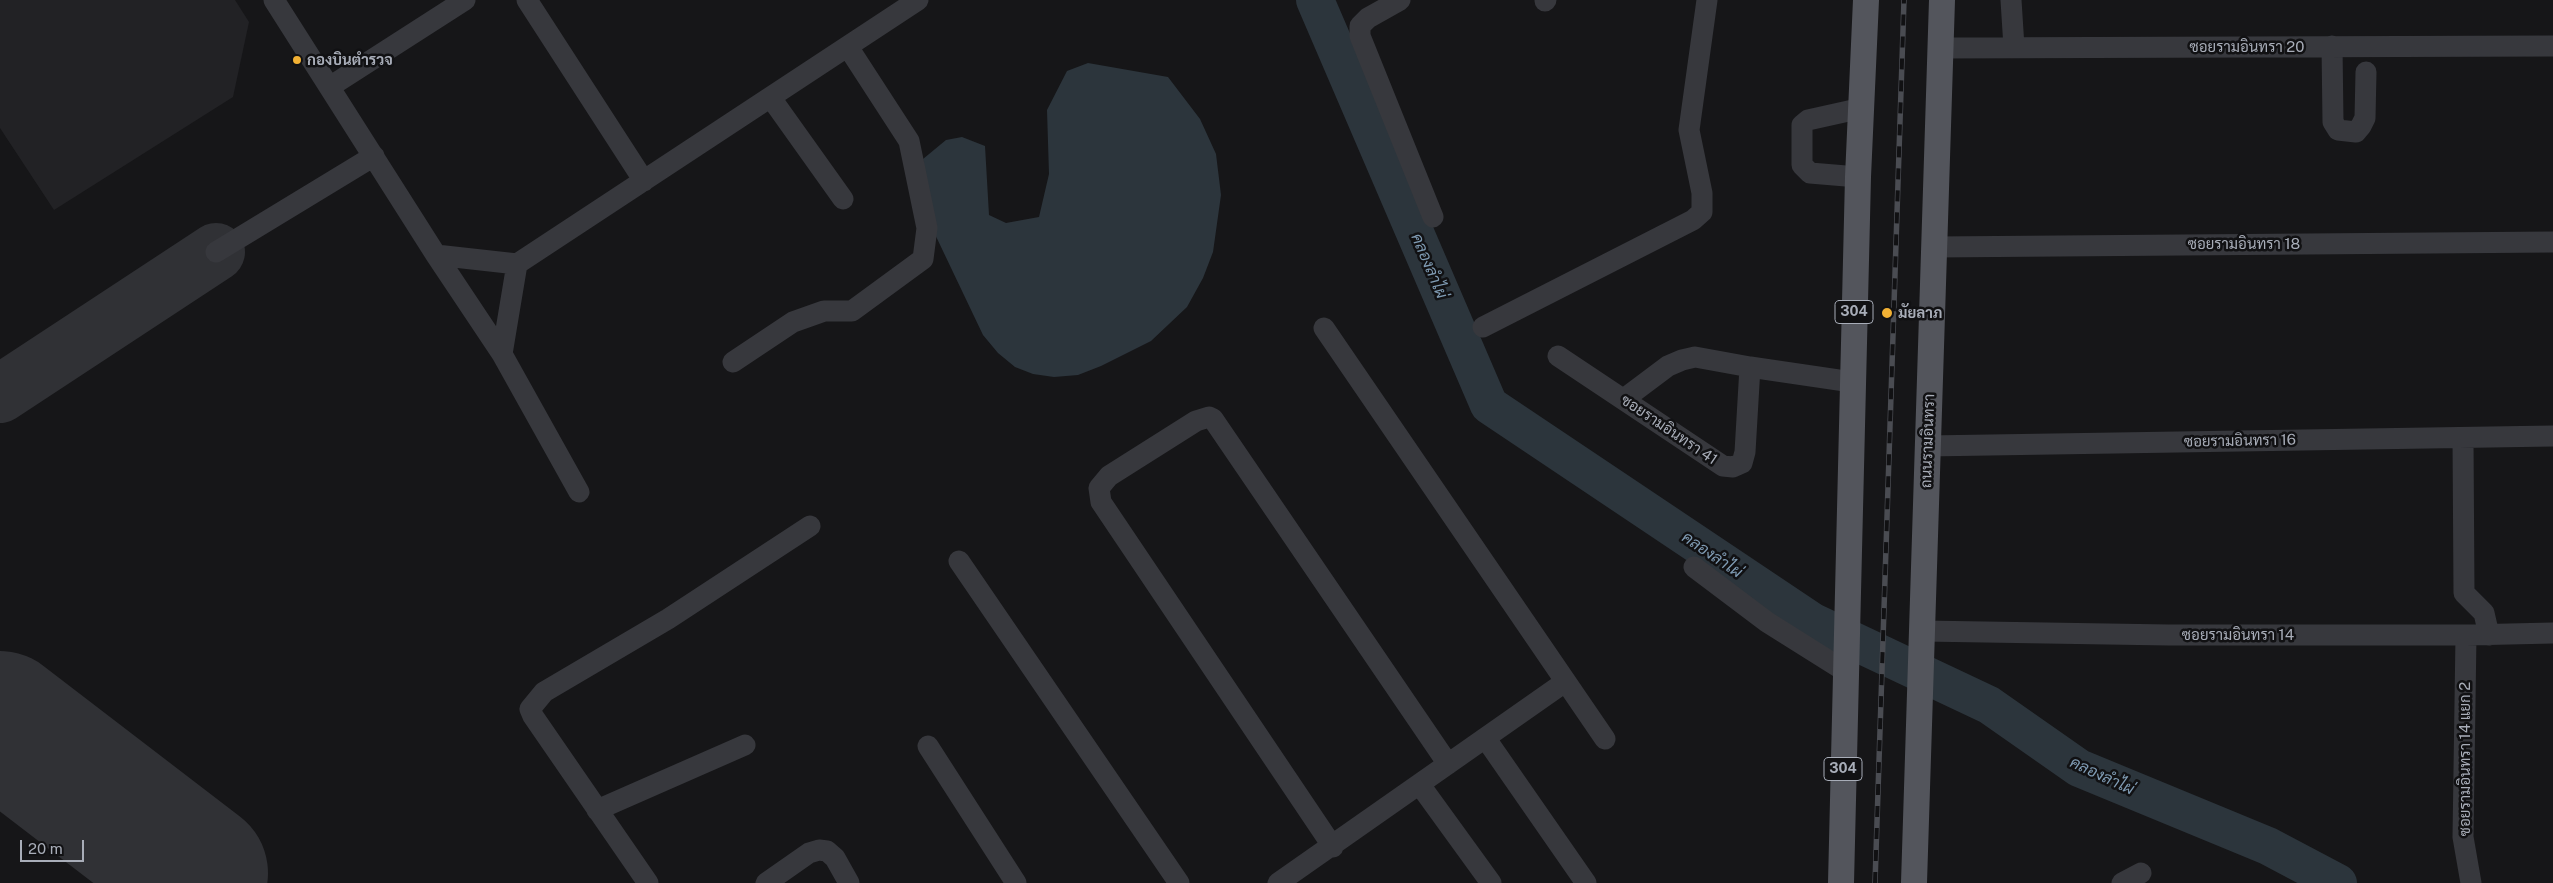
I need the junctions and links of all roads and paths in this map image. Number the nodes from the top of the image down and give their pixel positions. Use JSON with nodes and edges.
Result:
{"nodes":[{"id":1,"x":274,"y":0,"type":"edge"},
{"id":2,"x":465,"y":0,"type":"edge"},
{"id":3,"x":527,"y":0,"type":"edge"},
{"id":4,"x":918,"y":0,"type":"edge"},
{"id":5,"x":1400,"y":0,"type":"edge"},
{"id":6,"x":1707,"y":0,"type":"edge"},
{"id":7,"x":1866,"y":0,"type":"edge"},
{"id":8,"x":1942,"y":0,"type":"edge"},
{"id":9,"x":2011,"y":0,"type":"edge"},
{"id":10,"x":2332,"y":46,"type":"junction"},
{"id":11,"x":2553,"y":46,"type":"edge"},
{"id":12,"x":848,"y":47,"type":"junction"},
{"id":13,"x":2014,"y":47,"type":"junction"},
{"id":14,"x":1940,"y":48,"type":"junction"},
{"id":15,"x":2366,"y":72,"type":"dead end"},
{"id":16,"x":331,"y":86,"type":"junction"},
{"id":17,"x":771,"y":98,"type":"junction"},
{"id":18,"x":1862,"y":108,"type":"junction"},
{"id":19,"x":374,"y":156,"type":"junction"},
{"id":20,"x":1858,"y":177,"type":"junction"},
{"id":21,"x":644,"y":181,"type":"junction"},
{"id":22,"x":843,"y":199,"type":"dead end"},
{"id":23,"x":1433,"y":217,"type":"dead end"},
{"id":24,"x":2553,"y":242,"type":"edge"},
{"id":25,"x":1935,"y":247,"type":"junction"},
{"id":26,"x":216,"y":252,"type":"dead end"},
{"id":27,"x":436,"y":255,"type":"junction"},
{"id":28,"x":517,"y":264,"type":"junction"},
{"id":29,"x":1483,"y":327,"type":"dead end"},
{"id":30,"x":1324,"y":328,"type":"dead end"},
{"id":31,"x":502,"y":354,"type":"junction"},
{"id":32,"x":1558,"y":356,"type":"dead end"},
{"id":33,"x":733,"y":362,"type":"dead end"},
{"id":34,"x":1750,"y":368,"type":"junction"},
{"id":35,"x":1852,"y":382,"type":"junction"},
{"id":36,"x":1624,"y":399,"type":"junction"},
{"id":37,"x":2553,"y":436,"type":"edge"},
{"id":38,"x":2463,"y":438,"type":"junction"},
{"id":39,"x":1927,"y":446,"type":"junction"},
{"id":40,"x":578,"y":492,"type":"dead end"},
{"id":41,"x":810,"y":526,"type":"dead end"},
{"id":42,"x":959,"y":561,"type":"dead end"},
{"id":43,"x":1694,"y":567,"type":"dead end"},
{"id":44,"x":1923,"y":631,"type":"junction"},
{"id":45,"x":2553,"y":633,"type":"edge"},
{"id":46,"x":2466,"y":635,"type":"junction"},
{"id":47,"x":2489,"y":635,"type":"junction"},
{"id":48,"x":1845,"y":663,"type":"junction"},
{"id":49,"x":1565,"y":682,"type":"junction"},
{"id":50,"x":1486,"y":739,"type":"junction"},
{"id":51,"x":1606,"y":739,"type":"dead end"},
{"id":52,"x":745,"y":745,"type":"dead end"},
{"id":53,"x":928,"y":746,"type":"dead end"},
{"id":54,"x":1448,"y":764,"type":"junction"},
{"id":55,"x":1420,"y":785,"type":"junction"},
{"id":56,"x":597,"y":810,"type":"junction"},
{"id":57,"x":1333,"y":847,"type":"junction"},
{"id":58,"x":2141,"y":873,"type":"dead end"},
{"id":59,"x":1289,"y":880,"type":"edge"},
{"id":60,"x":648,"y":883,"type":"edge"},
{"id":61,"x":766,"y":883,"type":"edge"},
{"id":62,"x":850,"y":883,"type":"edge"},
{"id":63,"x":1016,"y":883,"type":"edge"},
{"id":64,"x":1179,"y":883,"type":"edge"},
{"id":65,"x":1490,"y":883,"type":"edge"},
{"id":66,"x":1586,"y":883,"type":"edge"},
{"id":67,"x":1841,"y":883,"type":"edge"},
{"id":68,"x":1914,"y":883,"type":"edge"},
{"id":69,"x":2122,"y":883,"type":"edge"},
{"id":70,"x":2471,"y":883,"type":"edge"}],
"edges":[{"from":1,"to":16,"type":"street"},
{"from":2,"to":16,"type":"street"},
{"from":3,"to":21,"type":"street"},
{"from":4,"to":12,"type":"street"},
{"from":5,"to":23,"type":"street"},
{"from":6,"to":29,"type":"street"},
{"from":7,"to":18,"type":"main road","number":"304"},
{"from":8,"to":14,"type":"main road","name":"ถนนรามอินทรา"},
{"from":9,"to":13,"type":"street"},
{"from":10,"to":11,"type":"street","name":"ซอยรามอินทรา 20"},
{"from":10,"to":13,"type":"street","name":"ซอยรามอินทรา 20"},
{"from":10,"to":15,"type":"street"},
{"from":12,"to":17,"type":"street"},
{"from":12,"to":33,"type":"street"},
{"from":13,"to":14,"type":"street","name":"ซอยรามอินทรา 20"},
{"from":14,"to":25,"type":"main road","name":"ถนนรามอินทรา"},
{"from":16,"to":19,"type":"street"},
{"from":17,"to":21,"type":"street"},
{"from":17,"to":22,"type":"street"},
{"from":18,"to":20,"type":"main road","number":"304"},
{"from":18,"to":20,"type":"street"},
{"from":19,"to":26,"type":"street"},
{"from":19,"to":27,"type":"street"},
{"from":20,"to":35,"type":"main road","number":"304"},
{"from":21,"to":28,"type":"street"},
{"from":24,"to":25,"type":"street","name":"ซอยรามอินทรา 18"},
{"from":25,"to":39,"type":"main road","name":"ถนนรามอินทรา"},
{"from":27,"to":28,"type":"street"},
{"from":27,"to":31,"type":"street"},
{"from":28,"to":31,"type":"street"},
{"from":30,"to":49,"type":"street"},
{"from":31,"to":40,"type":"street"},
{"from":32,"to":36,"type":"street","name":"ซอยรามอินทรา 41"},
{"from":34,"to":35,"type":"street"},
{"from":34,"to":36,"type":"street"},
{"from":34,"to":36,"type":"street","name":"ซอยรามอินทรา 41"},
{"from":35,"to":48,"type":"main road","number":"304"},
{"from":37,"to":38,"type":"street","name":"ซอยรามอินทรา 16"},
{"from":38,"to":39,"type":"street","name":"ซอยรามอินทรา 16"},
{"from":38,"to":47,"type":"street"},
{"from":39,"to":44,"type":"main road","name":"ถนนรามอินทรา"},
{"from":41,"to":56,"type":"street"},
{"from":42,"to":64,"type":"street"},
{"from":43,"to":48,"type":"street"},
{"from":44,"to":46,"type":"street","name":"ซอยรามอินทรา 14"},
{"from":44,"to":68,"type":"main road","name":"ถนนรามอินทรา"},
{"from":45,"to":47,"type":"street","name":"ซอยรามอินทรา 14"},
{"from":46,"to":47,"type":"street","name":"ซอยรามอินทรา 14"},
{"from":46,"to":70,"type":"street","name":"ซอยรามอินทรา 14 แยก 2"},
{"from":48,"to":67,"type":"main road","number":"304"},
{"from":49,"to":50,"type":"street"},
{"from":49,"to":51,"type":"street"},
{"from":50,"to":54,"type":"street"},
{"from":50,"to":66,"type":"street"},
{"from":52,"to":56,"type":"street"},
{"from":53,"to":63,"type":"street"},
{"from":54,"to":55,"type":"street"},
{"from":54,"to":57,"type":"street"},
{"from":55,"to":57,"type":"street"},
{"from":55,"to":65,"type":"street"},
{"from":56,"to":60,"type":"street"},
{"from":57,"to":59,"type":"street"},
{"from":58,"to":69,"type":"street"},
{"from":61,"to":62,"type":"street"}]}
